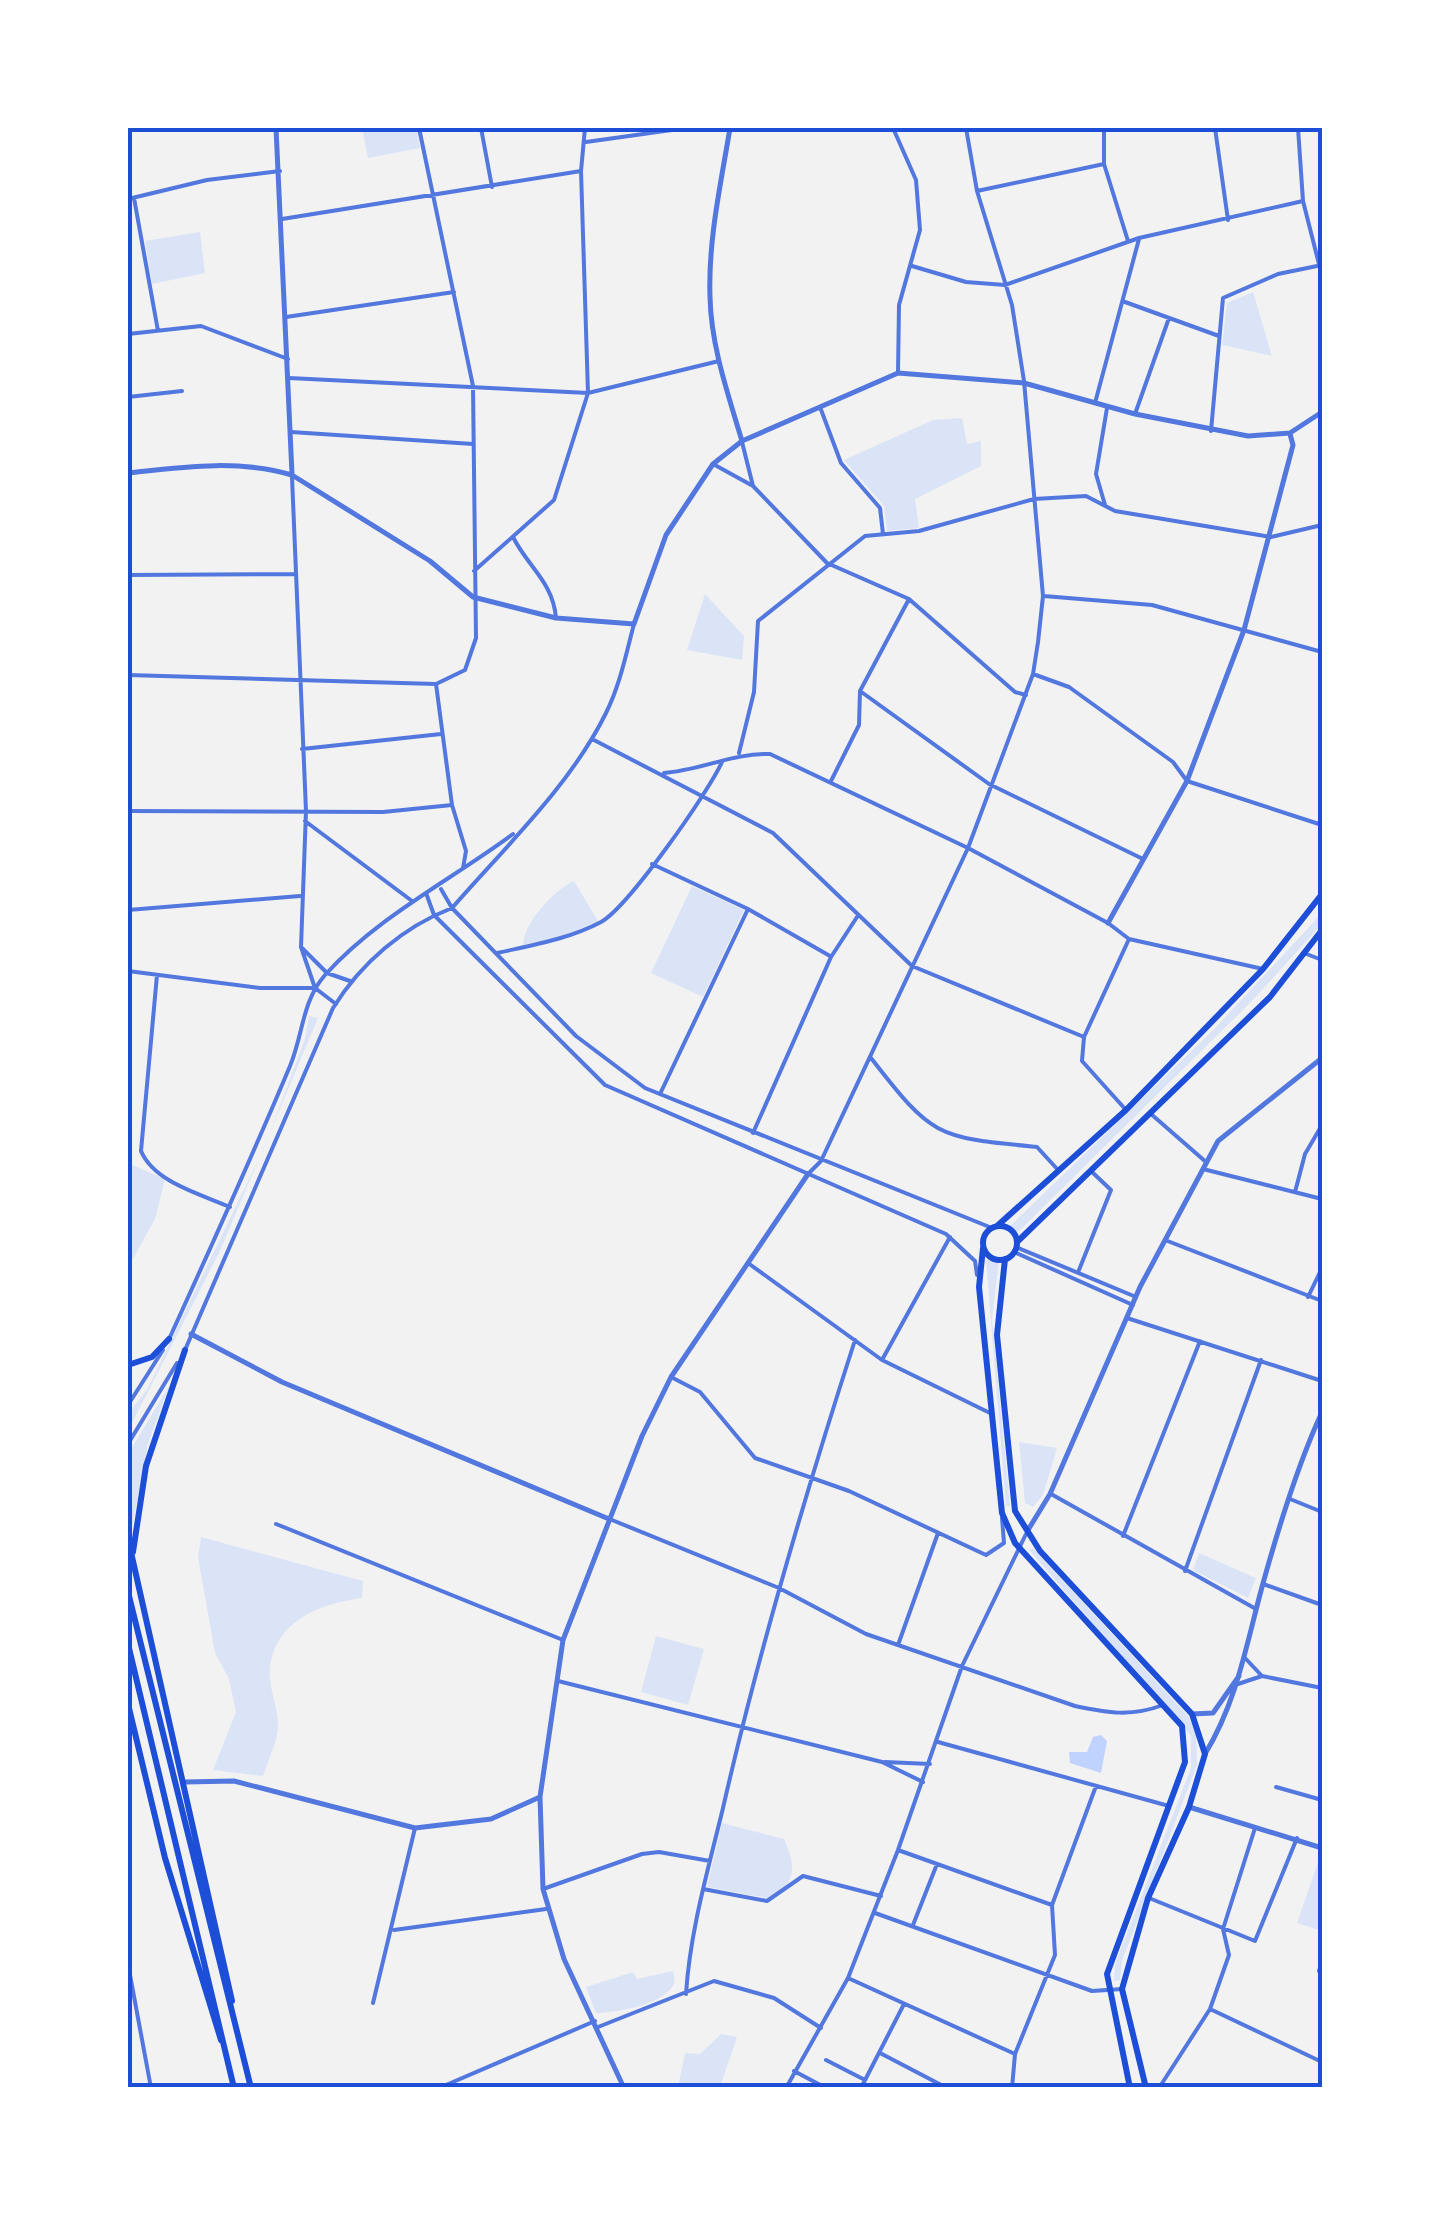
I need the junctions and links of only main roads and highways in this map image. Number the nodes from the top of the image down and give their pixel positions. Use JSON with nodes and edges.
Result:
{"nodes":[{"id":1,"x":1322,"y":894,"type":"edge"},
{"id":2,"x":1322,"y":930,"type":"edge"},
{"id":3,"x":994,"y":1227,"type":"junction"},
{"id":4,"x":1016,"y":1247,"type":"junction"},
{"id":5,"x":983,"y":1248,"type":"junction"},
{"id":6,"x":1005,"y":1259,"type":"junction"},
{"id":7,"x":168,"y":1339,"type":"road end"},
{"id":8,"x":185,"y":1350,"type":"road end"},
{"id":9,"x":128,"y":1365,"type":"edge"},
{"id":10,"x":128,"y":1539,"type":"edge"},
{"id":11,"x":128,"y":1550,"type":"edge"},
{"id":12,"x":132,"y":1558,"type":"junction"},
{"id":13,"x":128,"y":1592,"type":"edge"},
{"id":14,"x":128,"y":1644,"type":"edge"},
{"id":15,"x":128,"y":1704,"type":"edge"},
{"id":16,"x":236,"y":2032,"type":"junction"},
{"id":17,"x":227,"y":2054,"type":"junction"},
{"id":18,"x":234,"y":2088,"type":"edge"},
{"id":19,"x":251,"y":2088,"type":"edge"},
{"id":20,"x":1130,"y":2088,"type":"edge"},
{"id":21,"x":1146,"y":2088,"type":"edge"}],
"edges":[{"from":1,"to":3,"type":"main road"},
{"from":2,"to":4,"type":"main road"},
{"from":3,"to":4,"type":"main road"},
{"from":3,"to":5,"type":"main road"},
{"from":4,"to":6,"type":"main road"},
{"from":5,"to":6,"type":"main road"},
{"from":5,"to":20,"type":"main road"},
{"from":6,"to":21,"type":"main road"},
{"from":7,"to":9,"type":"main road"},
{"from":8,"to":12,"type":"main road"},
{"from":10,"to":12,"type":"main road"},
{"from":11,"to":12,"type":"main road"},
{"from":12,"to":16,"type":"main road"},
{"from":13,"to":16,"type":"main road"},
{"from":14,"to":17,"type":"main road"},
{"from":15,"to":17,"type":"main road"},
{"from":16,"to":19,"type":"main road"},
{"from":17,"to":18,"type":"main road"}]}
